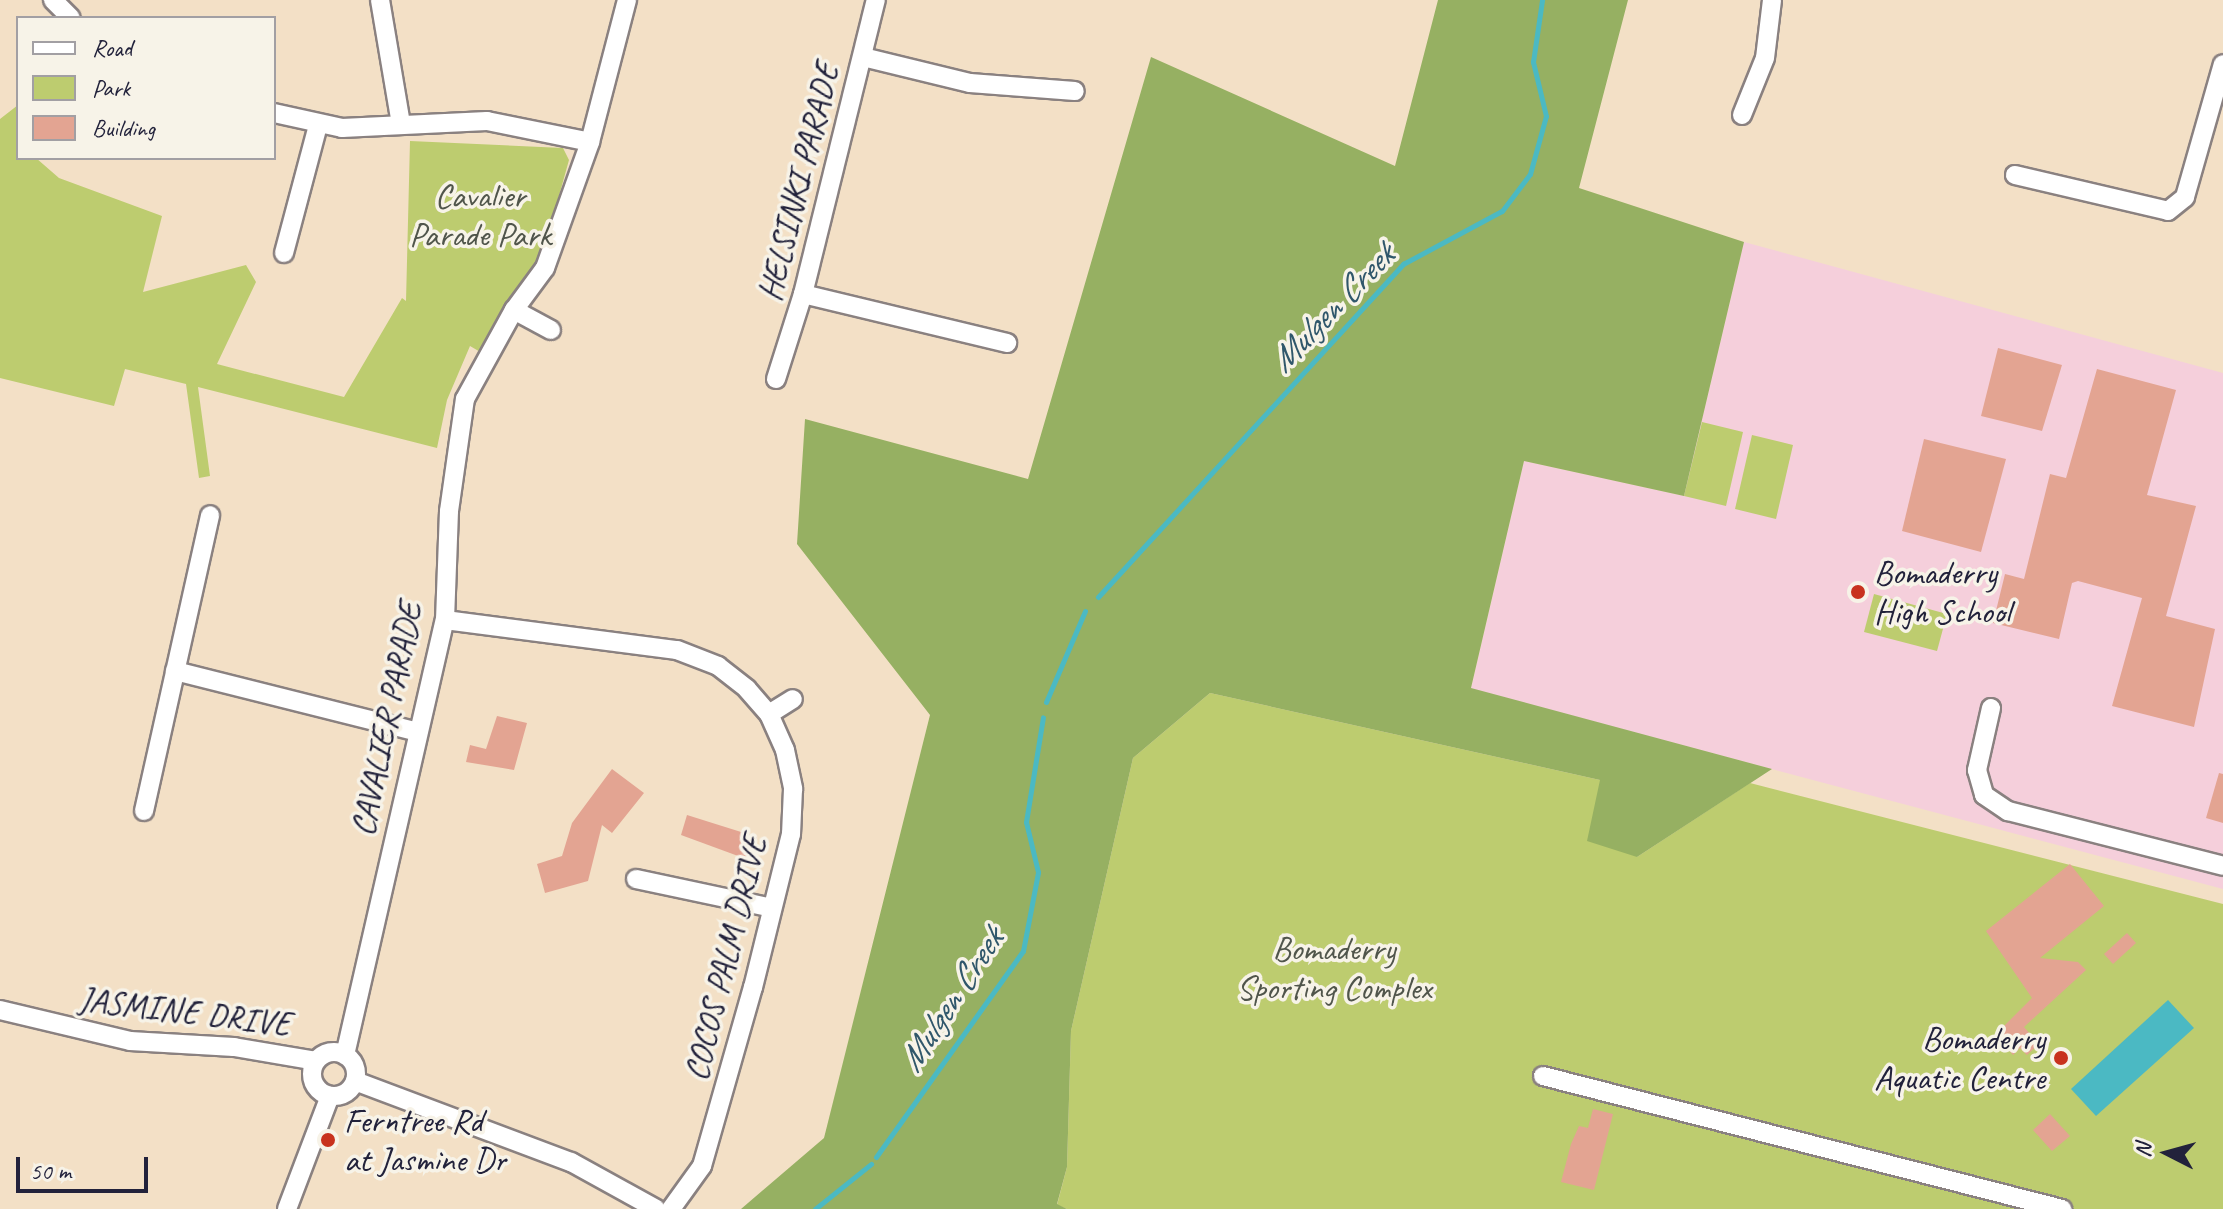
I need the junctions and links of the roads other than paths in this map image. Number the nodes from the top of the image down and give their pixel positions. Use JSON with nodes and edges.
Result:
{"nodes":[{"id":1,"x":53,"y":0,"type":"edge"},
{"id":2,"x":380,"y":0,"type":"edge"},
{"id":3,"x":627,"y":0,"type":"edge"},
{"id":4,"x":876,"y":0,"type":"edge"},
{"id":5,"x":1772,"y":0,"type":"edge"},
{"id":6,"x":69,"y":16,"type":"edge"},
{"id":7,"x":863,"y":57,"type":"junction"},
{"id":8,"x":2223,"y":64,"type":"edge"},
{"id":9,"x":1075,"y":91,"type":"dead end"},
{"id":10,"x":276,"y":114,"type":"edge"},
{"id":11,"x":1742,"y":115,"type":"dead end"},
{"id":12,"x":401,"y":124,"type":"junction"},
{"id":13,"x":318,"y":125,"type":"junction"},
{"id":14,"x":590,"y":142,"type":"junction"},
{"id":15,"x":2015,"y":175,"type":"dead end"},
{"id":16,"x":284,"y":253,"type":"dead end"},
{"id":17,"x":803,"y":294,"type":"junction"},
{"id":18,"x":514,"y":310,"type":"junction"},
{"id":19,"x":551,"y":330,"type":"dead end"},
{"id":20,"x":1007,"y":343,"type":"dead end"},
{"id":21,"x":776,"y":379,"type":"dead end"},
{"id":22,"x":210,"y":515,"type":"dead end"},
{"id":23,"x":445,"y":620,"type":"junction"},
{"id":24,"x":175,"y":671,"type":"junction"},
{"id":25,"x":793,"y":699,"type":"dead end"},
{"id":26,"x":1991,"y":708,"type":"dead end"},
{"id":27,"x":769,"y":714,"type":"junction"},
{"id":28,"x":417,"y":732,"type":"junction"},
{"id":29,"x":144,"y":811,"type":"dead end"},
{"id":30,"x":2223,"y":866,"type":"edge"},
{"id":31,"x":636,"y":879,"type":"dead end"},
{"id":32,"x":772,"y":908,"type":"junction"},
{"id":33,"x":0,"y":1010,"type":"edge"},
{"id":34,"x":345,"y":1055,"type":"junction"},
{"id":35,"x":316,"y":1061,"type":"junction"},
{"id":36,"x":1543,"y":1076,"type":"dead end"},
{"id":37,"x":355,"y":1081,"type":"junction"},
{"id":38,"x":330,"y":1096,"type":"junction"},
{"id":39,"x":287,"y":1209,"type":"edge"},
{"id":40,"x":656,"y":1209,"type":"edge"},
{"id":41,"x":671,"y":1209,"type":"edge"},
{"id":42,"x":2062,"y":1209,"type":"edge"}],
"edges":[{"from":1,"to":6,"type":"street"},
{"from":2,"to":12,"type":"street"},
{"from":3,"to":14,"type":"street","name":"CAVALIER PARADE"},
{"from":4,"to":7,"type":"street","name":"HELSINKI PARADE"},
{"from":5,"to":11,"type":"street"},
{"from":7,"to":9,"type":"street"},
{"from":7,"to":17,"type":"street","name":"HELSINKI PARADE"},
{"from":8,"to":15,"type":"street"},
{"from":10,"to":13,"type":"street"},
{"from":12,"to":13,"type":"street"},
{"from":12,"to":14,"type":"street"},
{"from":13,"to":16,"type":"street"},
{"from":14,"to":18,"type":"street","name":"CAVALIER PARADE"},
{"from":17,"to":20,"type":"street"},
{"from":17,"to":21,"type":"street","name":"HELSINKI PARADE"},
{"from":18,"to":19,"type":"street"},
{"from":18,"to":23,"type":"street","name":"CAVALIER PARADE"},
{"from":22,"to":24,"type":"street"},
{"from":23,"to":27,"type":"street","name":"COCOS PALM DRIVE"},
{"from":23,"to":28,"type":"street","name":"CAVALIER PARADE"},
{"from":24,"to":28,"type":"street"},
{"from":24,"to":29,"type":"street"},
{"from":25,"to":27,"type":"street"},
{"from":26,"to":30,"type":"street"},
{"from":27,"to":32,"type":"street","name":"COCOS PALM DRIVE"},
{"from":28,"to":34,"type":"street","name":"CAVALIER PARADE"},
{"from":31,"to":32,"type":"street"},
{"from":32,"to":41,"type":"street","name":"COCOS PALM DRIVE"},
{"from":33,"to":35,"type":"street","name":"JASMINE DRIVE"},
{"from":34,"to":35,"type":"street"},
{"from":34,"to":37,"type":"street"},
{"from":35,"to":38,"type":"street"},
{"from":36,"to":42,"type":"street"},
{"from":37,"to":38,"type":"street"},
{"from":37,"to":40,"type":"street"},
{"from":38,"to":39,"type":"street"}]}
